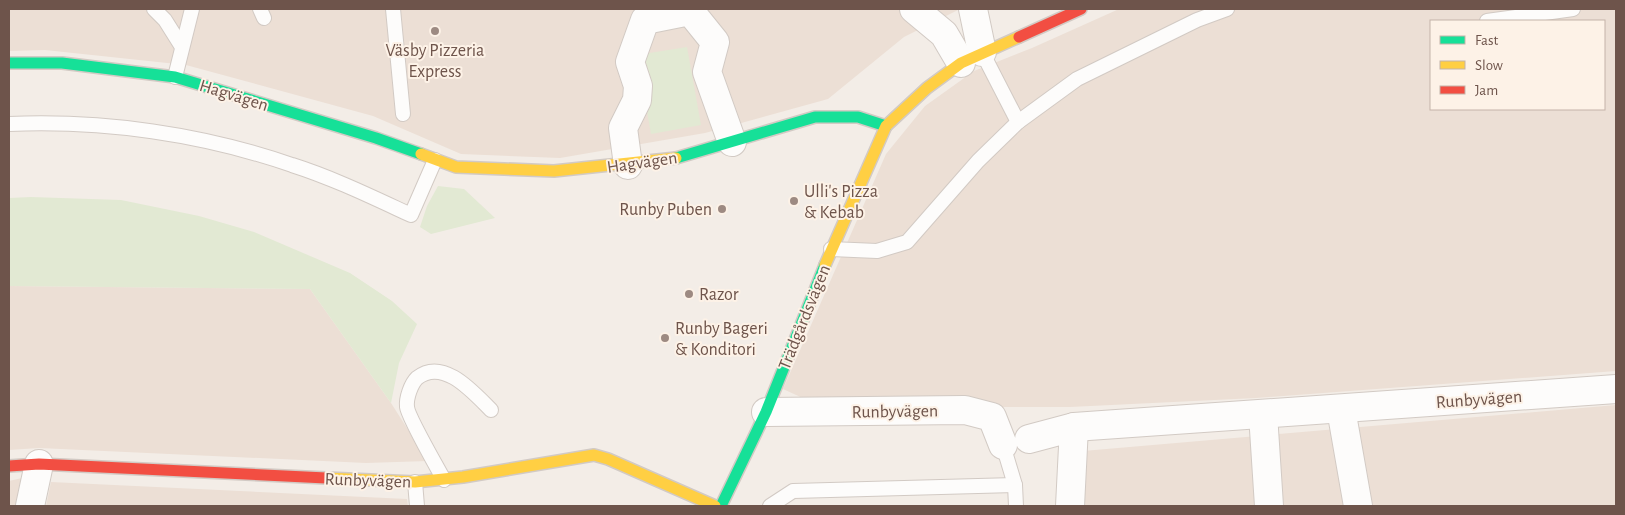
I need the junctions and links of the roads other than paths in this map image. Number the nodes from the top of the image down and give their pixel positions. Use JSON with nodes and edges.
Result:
{"nodes":[{"id":1,"x":154,"y":9,"type":"edge"},
{"id":2,"x":192,"y":9,"type":"edge"},
{"id":3,"x":393,"y":9,"type":"edge"},
{"id":4,"x":914,"y":9,"type":"edge"},
{"id":5,"x":934,"y":9,"type":"edge"},
{"id":6,"x":973,"y":9,"type":"edge"},
{"id":7,"x":1082,"y":9,"type":"edge"},
{"id":8,"x":1227,"y":9,"type":"edge"},
{"id":9,"x":1574,"y":9,"type":"edge"},
{"id":10,"x":1195,"y":14,"type":"edge"},
{"id":11,"x":1494,"y":20,"type":"edge"},
{"id":12,"x":182,"y":47,"type":"junction"},
{"id":13,"x":970,"y":59,"type":"junction"},
{"id":14,"x":9,"y":63,"type":"edge"},
{"id":15,"x":175,"y":77,"type":"junction"},
{"id":16,"x":403,"y":114,"type":"dead end"},
{"id":17,"x":1018,"y":122,"type":"junction"},
{"id":18,"x":9,"y":124,"type":"edge"},
{"id":19,"x":886,"y":126,"type":"junction"},
{"id":20,"x":732,"y":142,"type":"junction"},
{"id":21,"x":435,"y":160,"type":"junction"},
{"id":22,"x":628,"y":165,"type":"junction"},
{"id":23,"x":831,"y":249,"type":"junction"},
{"id":24,"x":1616,"y":389,"type":"edge"},
{"id":25,"x":1341,"y":409,"type":"junction"},
{"id":26,"x":491,"y":410,"type":"dead end"},
{"id":27,"x":766,"y":412,"type":"junction"},
{"id":28,"x":1263,"y":414,"type":"junction"},
{"id":29,"x":1074,"y":427,"type":"junction"},
{"id":30,"x":1029,"y":439,"type":"dead end"},
{"id":31,"x":1003,"y":445,"type":"joint"},
{"id":32,"x":39,"y":464,"type":"junction"},
{"id":33,"x":9,"y":466,"type":"edge"},
{"id":34,"x":444,"y":480,"type":"junction"},
{"id":35,"x":415,"y":482,"type":"junction"},
{"id":36,"x":1015,"y":485,"type":"junction"},
{"id":37,"x":30,"y":506,"type":"edge"},
{"id":38,"x":417,"y":506,"type":"edge"},
{"id":39,"x":715,"y":506,"type":"edge"},
{"id":40,"x":721,"y":506,"type":"edge"},
{"id":41,"x":770,"y":506,"type":"edge"},
{"id":42,"x":1016,"y":506,"type":"edge"},
{"id":43,"x":1070,"y":506,"type":"edge"},
{"id":44,"x":1269,"y":506,"type":"edge"},
{"id":45,"x":1358,"y":506,"type":"edge"}],
"edges":[{"from":1,"to":12,"type":"lane"},
{"from":2,"to":12,"type":"lane"},
{"from":3,"to":16,"type":"lane"},
{"from":4,"to":13,"type":"street"},
{"from":5,"to":13,"type":"street"},
{"from":6,"to":13,"type":"street"},
{"from":7,"to":13,"type":"street"},
{"from":8,"to":10,"type":"lane"},
{"from":9,"to":11,"type":"lane"},
{"from":10,"to":17,"type":"lane"},
{"from":12,"to":15,"type":"lane"},
{"from":13,"to":17,"type":"lane"},
{"from":13,"to":19,"type":"street"},
{"from":14,"to":15,"type":"street","name":"Hagvägen"},
{"from":15,"to":21,"type":"street","name":"Hagvägen"},
{"from":17,"to":23,"type":"lane"},
{"from":18,"to":21,"type":"lane"},
{"from":19,"to":20,"type":"street","name":"Hagvägen"},
{"from":19,"to":23,"type":"street","name":"Trädgårdsvägen"},
{"from":20,"to":22,"type":"street","name":"Hagvägen"},
{"from":20,"to":22,"type":"street"},
{"from":21,"to":22,"type":"street","name":"Hagvägen"},
{"from":23,"to":27,"type":"street","name":"Trädgårdsvägen"},
{"from":24,"to":25,"type":"street","name":"Runbyvägen"},
{"from":25,"to":28,"type":"street","name":"Runbyvägen"},
{"from":25,"to":45,"type":"street"},
{"from":26,"to":34,"type":"lane"},
{"from":27,"to":31,"type":"street","name":"Runbyvägen"},
{"from":27,"to":40,"type":"street","name":"Trädgårdsvägen"},
{"from":28,"to":29,"type":"street","name":"Runbyvägen"},
{"from":28,"to":44,"type":"street"},
{"from":29,"to":30,"type":"street","name":"Runbyvägen"},
{"from":29,"to":43,"type":"street"},
{"from":31,"to":36,"type":"lane"},
{"from":32,"to":33,"type":"street","name":"Runbyvägen"},
{"from":32,"to":35,"type":"street","name":"Runbyvägen"},
{"from":32,"to":37,"type":"street"},
{"from":34,"to":35,"type":"street","name":"Runbyvägen"},
{"from":34,"to":39,"type":"street","name":"Runbyvägen"},
{"from":35,"to":38,"type":"lane"},
{"from":36,"to":41,"type":"lane"},
{"from":36,"to":42,"type":"lane"}]}
